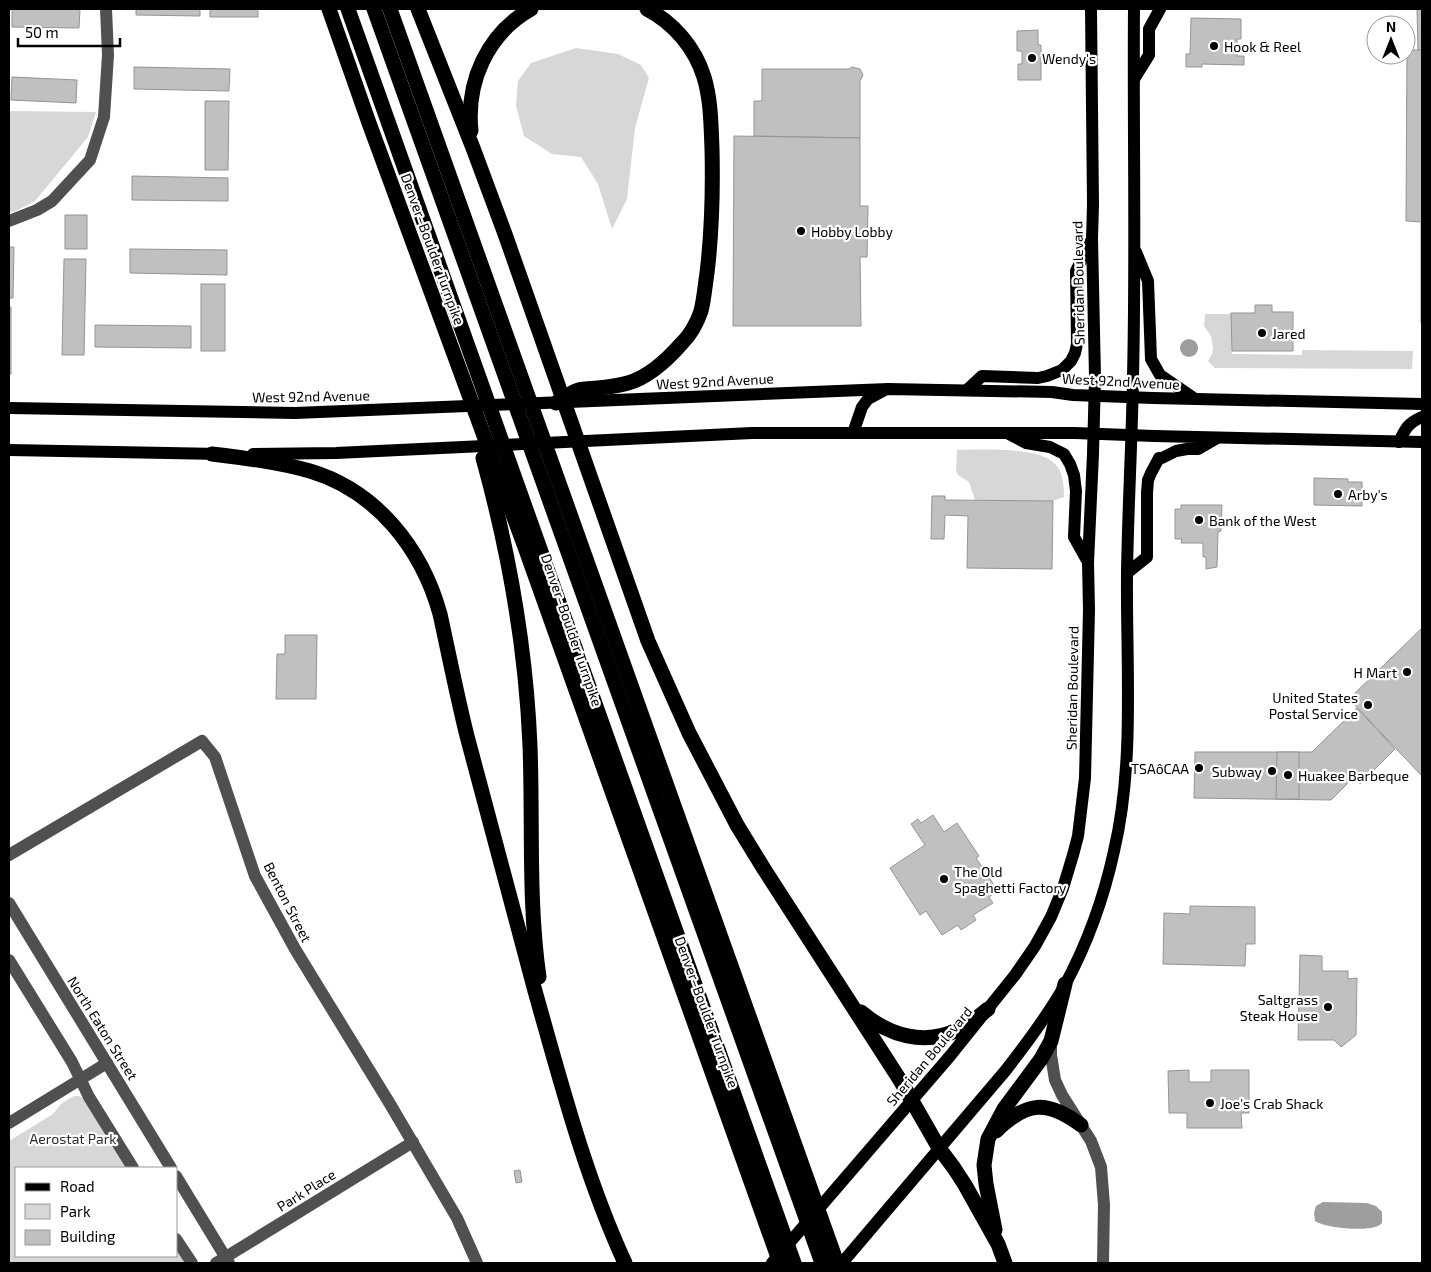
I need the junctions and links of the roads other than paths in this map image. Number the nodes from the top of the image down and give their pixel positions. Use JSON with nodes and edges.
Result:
{"nodes":[{"id":1,"x":106,"y":9,"type":"edge"},
{"id":2,"x":329,"y":9,"type":"edge"},
{"id":3,"x":348,"y":9,"type":"edge"},
{"id":4,"x":374,"y":9,"type":"edge"},
{"id":5,"x":390,"y":9,"type":"edge"},
{"id":6,"x":418,"y":9,"type":"edge"},
{"id":7,"x":531,"y":9,"type":"edge"},
{"id":8,"x":648,"y":9,"type":"edge"},
{"id":9,"x":1091,"y":9,"type":"edge"},
{"id":10,"x":1134,"y":9,"type":"edge"},
{"id":11,"x":1160,"y":9,"type":"edge"},
{"id":12,"x":1134,"y":79,"type":"junction"},
{"id":13,"x":473,"y":148,"type":"junction"},
{"id":14,"x":9,"y":221,"type":"edge"},
{"id":15,"x":1092,"y":238,"type":"junction"},
{"id":16,"x":1134,"y":246,"type":"junction"},
{"id":17,"x":451,"y":346,"type":"junction"},
{"id":18,"x":888,"y":388,"type":"junction"},
{"id":19,"x":967,"y":390,"type":"junction"},
{"id":20,"x":1094,"y":396,"type":"junction"},
{"id":21,"x":1132,"y":397,"type":"junction"},
{"id":22,"x":1195,"y":399,"type":"junction"},
{"id":23,"x":556,"y":403,"type":"junction"},
{"id":24,"x":1422,"y":404,"type":"edge"},
{"id":25,"x":9,"y":408,"type":"edge"},
{"id":26,"x":1422,"y":417,"type":"edge"},
{"id":27,"x":1005,"y":432,"type":"junction"},
{"id":28,"x":853,"y":433,"type":"junction"},
{"id":29,"x":1093,"y":433,"type":"junction"},
{"id":30,"x":1131,"y":435,"type":"junction"},
{"id":31,"x":1220,"y":437,"type":"junction"},
{"id":32,"x":1399,"y":442,"type":"junction"},
{"id":33,"x":1422,"y":442,"type":"edge"},
{"id":34,"x":9,"y":450,"type":"edge"},
{"id":35,"x":212,"y":454,"type":"junction"},
{"id":36,"x":1088,"y":564,"type":"junction"},
{"id":37,"x":1127,"y":573,"type":"junction"},
{"id":38,"x":9,"y":855,"type":"edge"},
{"id":39,"x":9,"y":903,"type":"edge"},
{"id":40,"x":9,"y":960,"type":"edge"},
{"id":41,"x":1065,"y":984,"type":"junction"},
{"id":42,"x":852,"y":1004,"type":"junction"},
{"id":43,"x":988,"y":1009,"type":"junction"},
{"id":44,"x":1051,"y":1041,"type":"junction"},
{"id":45,"x":107,"y":1063,"type":"junction"},
{"id":46,"x":558,"y":1074,"type":"junction"},
{"id":47,"x":80,"y":1079,"type":"junction"},
{"id":48,"x":912,"y":1099,"type":"junction"},
{"id":49,"x":9,"y":1123,"type":"edge"},
{"id":50,"x":1081,"y":1125,"type":"junction"},
{"id":51,"x":988,"y":1139,"type":"junction"},
{"id":52,"x":412,"y":1142,"type":"junction"},
{"id":53,"x":939,"y":1148,"type":"junction"},
{"id":54,"x":132,"y":1167,"type":"edge"},
{"id":55,"x":171,"y":1167,"type":"edge"},
{"id":56,"x":178,"y":1180,"type":"edge"},
{"id":57,"x":178,"y":1242,"type":"edge"},
{"id":58,"x":998,"y":1244,"type":"junction"},
{"id":59,"x":223,"y":1261,"type":"edge"},
{"id":60,"x":192,"y":1263,"type":"edge"},
{"id":61,"x":477,"y":1263,"type":"edge"},
{"id":62,"x":625,"y":1263,"type":"edge"},
{"id":63,"x":772,"y":1263,"type":"edge"},
{"id":64,"x":780,"y":1263,"type":"edge"},
{"id":65,"x":794,"y":1263,"type":"edge"},
{"id":66,"x":822,"y":1263,"type":"edge"},
{"id":67,"x":837,"y":1263,"type":"edge"},
{"id":68,"x":842,"y":1263,"type":"edge"},
{"id":69,"x":1005,"y":1263,"type":"edge"},
{"id":70,"x":1103,"y":1263,"type":"edge"}],
"edges":[{"from":1,"to":14,"type":"street"},
{"from":2,"to":17,"type":"highway","name":"Denver–Boulder Turnpike"},
{"from":3,"to":65,"type":"highway"},
{"from":4,"to":66,"type":"highway"},
{"from":5,"to":67,"type":"highway"},
{"from":6,"to":13,"type":"highway"},
{"from":7,"to":13,"type":"highway"},
{"from":8,"to":23,"type":"highway"},
{"from":9,"to":15,"type":"main road","name":"Sheridan Boulevard"},
{"from":10,"to":12,"type":"main road"},
{"from":11,"to":12,"type":"main road"},
{"from":12,"to":16,"type":"main road"},
{"from":13,"to":42,"type":"highway"},
{"from":15,"to":19,"type":"main road"},
{"from":15,"to":20,"type":"main road","name":"Sheridan Boulevard"},
{"from":16,"to":21,"type":"main road"},
{"from":16,"to":22,"type":"main road"},
{"from":17,"to":46,"type":"highway"},
{"from":17,"to":64,"type":"highway","name":"Denver–Boulder Turnpike"},
{"from":18,"to":19,"type":"main road","name":"West 92nd Avenue"},
{"from":18,"to":23,"type":"main road","name":"West 92nd Avenue"},
{"from":18,"to":28,"type":"main road"},
{"from":19,"to":20,"type":"main road","name":"West 92nd Avenue"},
{"from":20,"to":21,"type":"main road","name":"West 92nd Avenue"},
{"from":20,"to":29,"type":"main road","name":"Sheridan Boulevard"},
{"from":21,"to":22,"type":"main road","name":"West 92nd Avenue"},
{"from":21,"to":30,"type":"main road"},
{"from":22,"to":24,"type":"main road","name":"West 92nd Avenue"},
{"from":23,"to":25,"type":"main road","name":"West 92nd Avenue"},
{"from":26,"to":32,"type":"main road"},
{"from":27,"to":28,"type":"main road"},
{"from":27,"to":29,"type":"main road"},
{"from":27,"to":36,"type":"main road"},
{"from":28,"to":35,"type":"main road"},
{"from":29,"to":30,"type":"main road"},
{"from":29,"to":36,"type":"main road","name":"Sheridan Boulevard"},
{"from":30,"to":31,"type":"main road"},
{"from":30,"to":37,"type":"main road"},
{"from":31,"to":32,"type":"main road"},
{"from":31,"to":37,"type":"main road"},
{"from":32,"to":33,"type":"main road"},
{"from":34,"to":35,"type":"main road"},
{"from":35,"to":46,"type":"highway"},
{"from":36,"to":43,"type":"main road","name":"Sheridan Boulevard"},
{"from":37,"to":41,"type":"main road"},
{"from":38,"to":52,"type":"street","name":"Benton Street"},
{"from":39,"to":45,"type":"street","name":"North Eaton Street"},
{"from":40,"to":47,"type":"street"},
{"from":41,"to":44,"type":"highway"},
{"from":41,"to":53,"type":"main road"},
{"from":42,"to":43,"type":"highway"},
{"from":42,"to":48,"type":"highway"},
{"from":43,"to":48,"type":"main road","name":"Sheridan Boulevard"},
{"from":44,"to":50,"type":"street"},
{"from":44,"to":51,"type":"highway"},
{"from":45,"to":47,"type":"street"},
{"from":45,"to":55,"type":"street","name":"North Eaton Street"},
{"from":46,"to":62,"type":"highway"},
{"from":47,"to":49,"type":"street"},
{"from":47,"to":54,"type":"street"},
{"from":48,"to":53,"type":"highway"},
{"from":48,"to":63,"type":"main road","name":"Sheridan Boulevard"},
{"from":50,"to":51,"type":"highway"},
{"from":50,"to":70,"type":"street"},
{"from":51,"to":58,"type":"highway"},
{"from":52,"to":59,"type":"street","name":"Park Place"},
{"from":52,"to":61,"type":"street","name":"Benton Street"},
{"from":53,"to":58,"type":"highway"},
{"from":53,"to":68,"type":"main road"},
{"from":56,"to":59,"type":"street"},
{"from":57,"to":60,"type":"street"},
{"from":58,"to":69,"type":"highway"}]}
